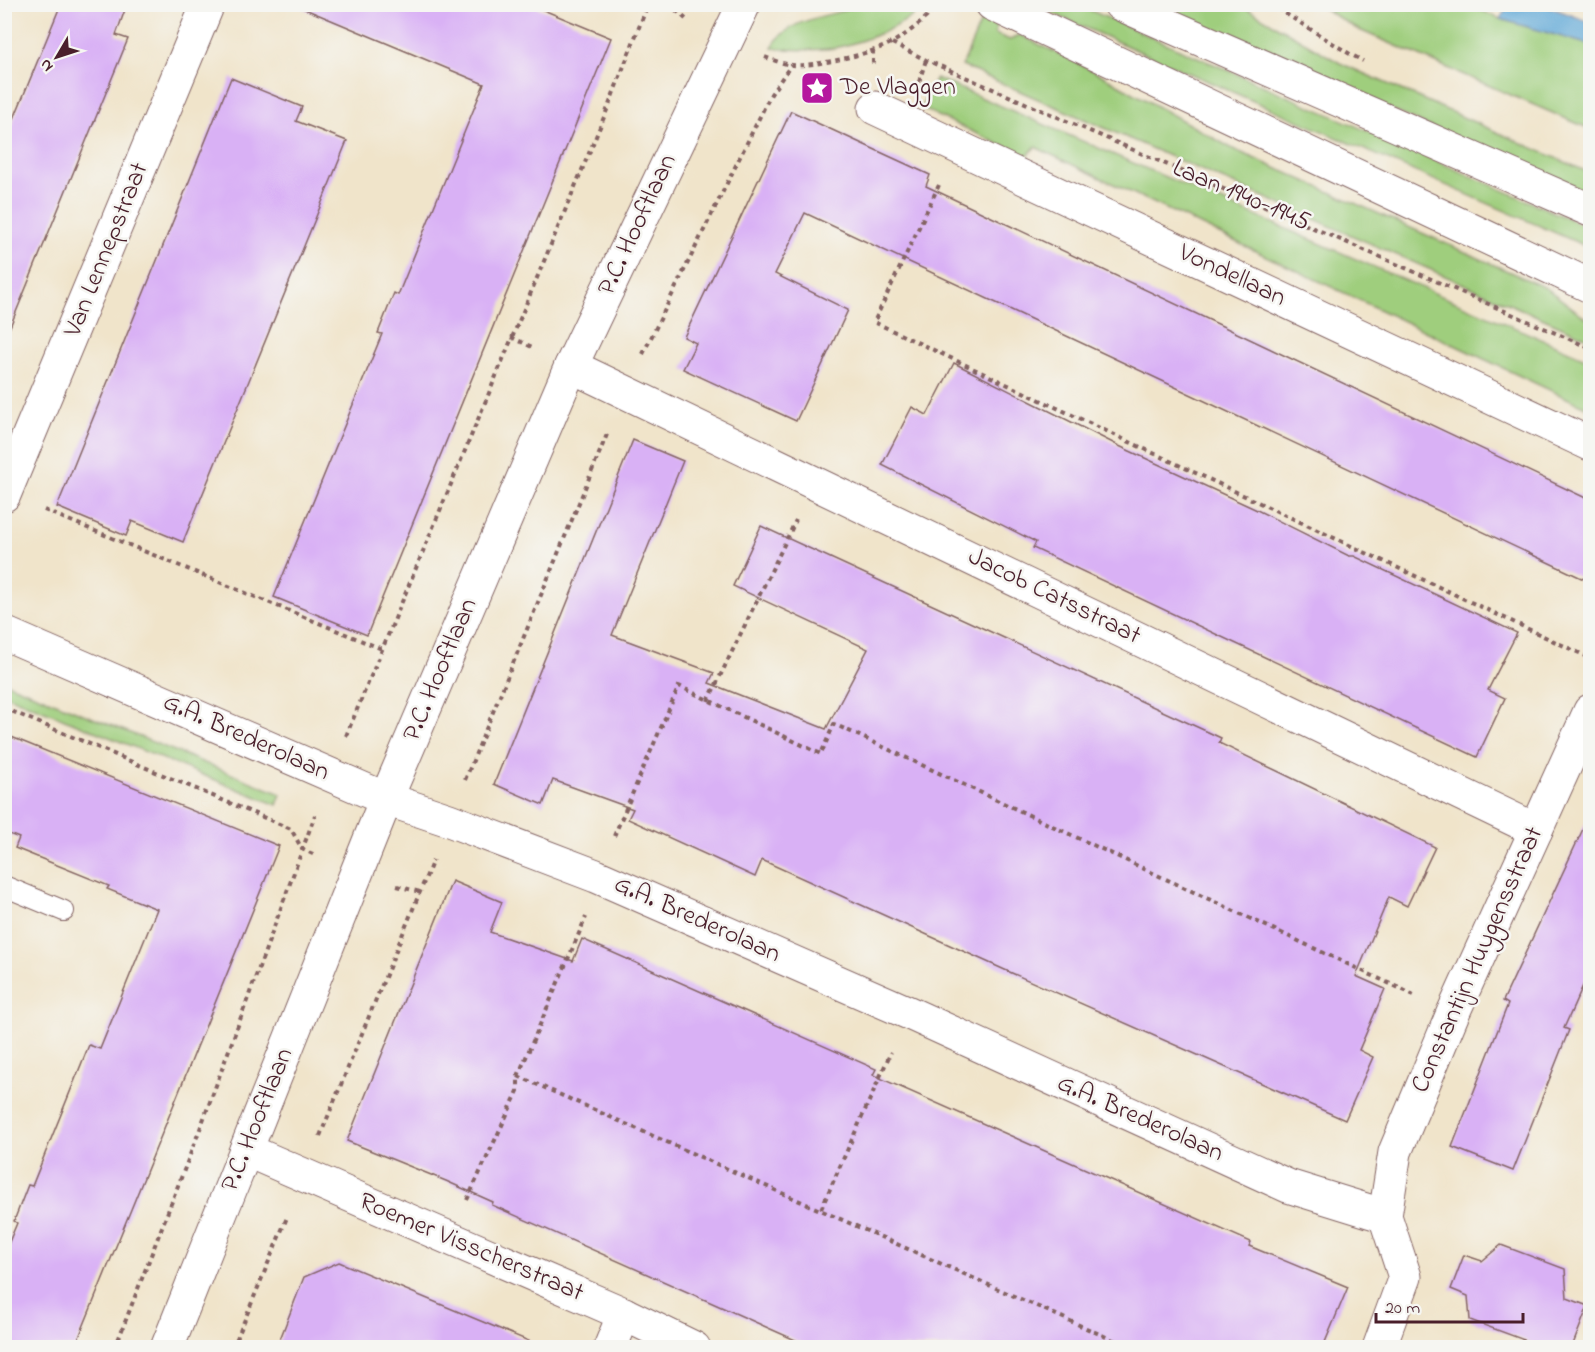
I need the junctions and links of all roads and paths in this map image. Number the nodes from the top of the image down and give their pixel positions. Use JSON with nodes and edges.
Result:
{"nodes":[{"id":1,"x":208,"y":4,"type":"edge"},
{"id":2,"x":648,"y":4,"type":"edge"},
{"id":3,"x":669,"y":4,"type":"edge"},
{"id":4,"x":744,"y":4,"type":"edge"},
{"id":5,"x":937,"y":4,"type":"edge"},
{"id":6,"x":992,"y":4,"type":"edge"},
{"id":7,"x":1120,"y":4,"type":"edge"},
{"id":8,"x":1270,"y":4,"type":"edge"},
{"id":9,"x":892,"y":43,"type":"junction"},
{"id":10,"x":725,"y":44,"type":"junction"},
{"id":11,"x":927,"y":60,"type":"junction"},
{"id":12,"x":791,"y":64,"type":"junction"},
{"id":13,"x":1371,"y":64,"type":"dead end"},
{"id":14,"x":919,"y":82,"type":"dead end"},
{"id":15,"x":875,"y":108,"type":"dead end"},
{"id":16,"x":957,"y":147,"type":"junction"},
{"id":17,"x":1590,"y":210,"type":"edge"},
{"id":18,"x":1590,"y":286,"type":"edge"},
{"id":19,"x":1590,"y":348,"type":"edge"},
{"id":20,"x":571,"y":366,"type":"junction"},
{"id":21,"x":624,"y":391,"type":"junction"},
{"id":22,"x":1590,"y":444,"type":"edge"},
{"id":23,"x":814,"y":482,"type":"junction"},
{"id":24,"x":5,"y":494,"type":"edge"},
{"id":25,"x":4,"y":633,"type":"edge"},
{"id":26,"x":382,"y":649,"type":"junction"},
{"id":27,"x":1590,"y":658,"type":"edge"},
{"id":28,"x":708,"y":700,"type":"junction"},
{"id":29,"x":4,"y":708,"type":"edge"},
{"id":30,"x":1590,"y":711,"type":"edge"},
{"id":31,"x":330,"y":775,"type":"junction"},
{"id":32,"x":386,"y":800,"type":"junction"},
{"id":33,"x":449,"y":820,"type":"junction"},
{"id":34,"x":1536,"y":830,"type":"junction"},
{"id":35,"x":302,"y":849,"type":"junction"},
{"id":36,"x":356,"y":874,"type":"junction"},
{"id":37,"x":600,"y":877,"type":"junction"},
{"id":38,"x":4,"y":886,"type":"edge"},
{"id":39,"x":420,"y":892,"type":"junction"},
{"id":40,"x":64,"y":911,"type":"dead end"},
{"id":41,"x":909,"y":1013,"type":"junction"},
{"id":42,"x":1453,"y":1013,"type":"junction"},
{"id":43,"x":518,"y":1076,"type":"junction"},
{"id":44,"x":246,"y":1150,"type":"junction"},
{"id":45,"x":304,"y":1176,"type":"junction"},
{"id":46,"x":821,"y":1209,"type":"junction"},
{"id":47,"x":1385,"y":1216,"type":"junction"},
{"id":48,"x":450,"y":1239,"type":"junction"},
{"id":49,"x":624,"y":1314,"type":"junction"},
{"id":50,"x":115,"y":1347,"type":"edge"},
{"id":51,"x":167,"y":1347,"type":"edge"},
{"id":52,"x":233,"y":1347,"type":"edge"},
{"id":53,"x":610,"y":1347,"type":"edge"},
{"id":54,"x":694,"y":1347,"type":"edge"},
{"id":55,"x":1131,"y":1347,"type":"edge"},
{"id":56,"x":1379,"y":1347,"type":"edge"}],
"edges":[{"from":1,"to":24,"type":"street","name":"Van Lennepstraat"},
{"from":2,"to":26,"type":"path","name":"P.C. Hooftlaan"},
{"from":3,"to":10,"type":"path"},
{"from":4,"to":10,"type":"street","name":"P.C. Hooftlaan"},
{"from":5,"to":9,"type":"path"},
{"from":6,"to":18,"type":"street"},
{"from":7,"to":17,"type":"street"},
{"from":8,"to":13,"type":"path"},
{"from":9,"to":11,"type":"path","name":"Laan 1940-1945"},
{"from":9,"to":12,"type":"path"},
{"from":10,"to":12,"type":"path"},
{"from":10,"to":20,"type":"street","name":"P.C. Hooftlaan"},
{"from":11,"to":14,"type":"path"},
{"from":11,"to":19,"type":"path","name":"Laan 1940-1945"},
{"from":12,"to":21,"type":"path"},
{"from":15,"to":16,"type":"street","name":"Vondellaan"},
{"from":16,"to":22,"type":"street","name":"Vondellaan"},
{"from":16,"to":27,"type":"path"},
{"from":20,"to":21,"type":"street","name":"Jacob Catsstraat"},
{"from":20,"to":32,"type":"street","name":"P.C. Hooftlaan"},
{"from":21,"to":23,"type":"street","name":"Jacob Catsstraat"},
{"from":21,"to":33,"type":"path"},
{"from":23,"to":28,"type":"path"},
{"from":23,"to":34,"type":"street","name":"Jacob Catsstraat"},
{"from":24,"to":26,"type":"path"},
{"from":25,"to":31,"type":"street","name":"G.A. Brederolaan"},
{"from":26,"to":31,"type":"path","name":"P.C. Hooftlaan"},
{"from":28,"to":37,"type":"path"},
{"from":28,"to":42,"type":"path"},
{"from":29,"to":35,"type":"path"},
{"from":30,"to":34,"type":"street","name":"Constantijn Huygensstraat"},
{"from":31,"to":32,"type":"street","name":"G.A. Brederolaan"},
{"from":31,"to":35,"type":"path","name":"P.C. Hooftlaan"},
{"from":32,"to":33,"type":"street","name":"G.A. Brederolaan"},
{"from":32,"to":36,"type":"street","name":"P.C. Hooftlaan"},
{"from":33,"to":37,"type":"street","name":"G.A. Brederolaan"},
{"from":33,"to":39,"type":"path"},
{"from":34,"to":42,"type":"street","name":"Constantijn Huygensstraat"},
{"from":35,"to":36,"type":"path"},
{"from":35,"to":50,"type":"path","name":"P.C. Hooftlaan"},
{"from":36,"to":39,"type":"path"},
{"from":36,"to":44,"type":"street","name":"P.C. Hooftlaan"},
{"from":37,"to":41,"type":"street","name":"G.A. Brederolaan"},
{"from":37,"to":43,"type":"path"},
{"from":38,"to":40,"type":"lane"},
{"from":39,"to":45,"type":"path"},
{"from":41,"to":46,"type":"path"},
{"from":41,"to":47,"type":"street","name":"G.A. Brederolaan"},
{"from":42,"to":47,"type":"street","name":"Constantijn Huygensstraat"},
{"from":43,"to":46,"type":"path"},
{"from":43,"to":48,"type":"path"},
{"from":44,"to":45,"type":"street","name":"Roemer Visscherstraat"},
{"from":44,"to":51,"type":"street","name":"P.C. Hooftlaan"},
{"from":45,"to":48,"type":"street","name":"Roemer Visscherstraat"},
{"from":45,"to":52,"type":"path"},
{"from":46,"to":55,"type":"path"},
{"from":47,"to":56,"type":"street"},
{"from":48,"to":49,"type":"street","name":"Roemer Visscherstraat"},
{"from":49,"to":53,"type":"street"},
{"from":49,"to":54,"type":"street","name":"Roemer Visscherstraat"}]}
